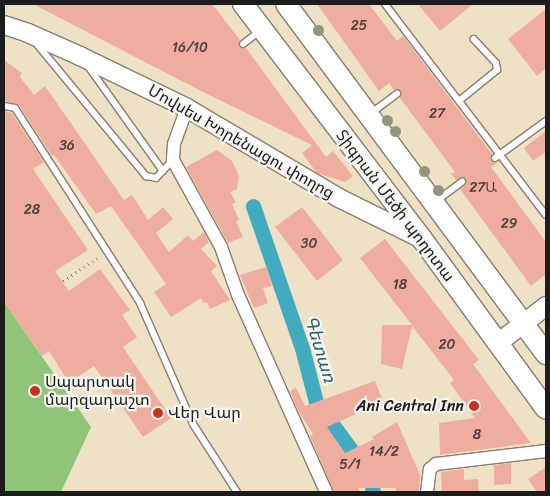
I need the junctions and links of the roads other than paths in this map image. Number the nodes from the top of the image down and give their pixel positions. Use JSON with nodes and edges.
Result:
{"nodes":[{"id":1,"x":243,"y":4,"type":"edge"},
{"id":2,"x":286,"y":4,"type":"edge"},
{"id":3,"x":385,"y":4,"type":"edge"},
{"id":4,"x":4,"y":25,"type":"edge"},
{"id":5,"x":262,"y":30,"type":"junction"},
{"id":6,"x":28,"y":32,"type":"junction"},
{"id":7,"x":474,"y":39,"type":"dead end"},
{"id":8,"x":243,"y":44,"type":"dead end"},
{"id":9,"x":80,"y":56,"type":"junction"},
{"id":10,"x":397,"y":94,"type":"dead end"},
{"id":11,"x":460,"y":100,"type":"junction"},
{"id":12,"x":4,"y":106,"type":"edge"},
{"id":13,"x":187,"y":108,"type":"junction"},
{"id":14,"x":369,"y":115,"type":"junction"},
{"id":15,"x":546,"y":121,"type":"edge"},
{"id":16,"x":498,"y":156,"type":"junction"},
{"id":17,"x":173,"y":160,"type":"junction"},
{"id":18,"x":163,"y":171,"type":"junction"},
{"id":19,"x":462,"y":182,"type":"dead end"},
{"id":20,"x":434,"y":203,"type":"junction"},
{"id":21,"x":546,"y":215,"type":"edge"},
{"id":22,"x":422,"y":239,"type":"junction"},
{"id":23,"x":546,"y":306,"type":"edge"},
{"id":24,"x":546,"y":318,"type":"edge"},
{"id":25,"x":533,"y":332,"type":"edge"},
{"id":26,"x":501,"y":347,"type":"junction"},
{"id":27,"x":546,"y":354,"type":"edge"},
{"id":28,"x":546,"y":409,"type":"edge"},
{"id":29,"x":546,"y":451,"type":"edge"},
{"id":30,"x":237,"y":492,"type":"edge"},
{"id":31,"x":326,"y":492,"type":"edge"},
{"id":32,"x":427,"y":492,"type":"edge"}],
"edges":[{"from":1,"to":5,"type":"main road","name":"Տիգրան Մեծի պողոտա"},
{"from":2,"to":14,"type":"main road","name":"Տիգրան Մեծի պողոտա"},
{"from":3,"to":11,"type":"lane"},
{"from":4,"to":6,"type":"main road","name":"Մովսես Խորենացու փողոց"},
{"from":5,"to":8,"type":"lane"},
{"from":5,"to":22,"type":"main road","name":"Տիգրան Մեծի պողոտա"},
{"from":6,"to":9,"type":"main road","name":"Մովսես Խորենացու փողոց"},
{"from":6,"to":18,"type":"lane"},
{"from":7,"to":11,"type":"lane"},
{"from":9,"to":13,"type":"main road","name":"Մովսես Խորենացու փողոց"},
{"from":9,"to":18,"type":"lane"},
{"from":10,"to":14,"type":"lane"},
{"from":11,"to":16,"type":"lane"},
{"from":12,"to":30,"type":"lane"},
{"from":13,"to":17,"type":"street"},
{"from":13,"to":22,"type":"main road","name":"Մովսես Խորենացու փողոց"},
{"from":14,"to":20,"type":"main road","name":"Տիգրան Մեծի պողոտա"},
{"from":15,"to":16,"type":"lane"},
{"from":16,"to":21,"type":"lane"},
{"from":17,"to":18,"type":"lane"},
{"from":17,"to":31,"type":"street"},
{"from":19,"to":20,"type":"lane"},
{"from":20,"to":25,"type":"main road","name":"Տիգրան Մեծի պողոտա"},
{"from":22,"to":26,"type":"main road","name":"Տիգրան Մեծի պողոտա"},
{"from":23,"to":25,"type":"main road"},
{"from":24,"to":25,"type":"main road"},
{"from":25,"to":26,"type":"main road"},
{"from":25,"to":27,"type":"main road","name":"Տիգրան Մեծի պողոտա"},
{"from":26,"to":28,"type":"main road","name":"Տիգրան Մեծի պողոտա"},
{"from":29,"to":32,"type":"street"}]}
